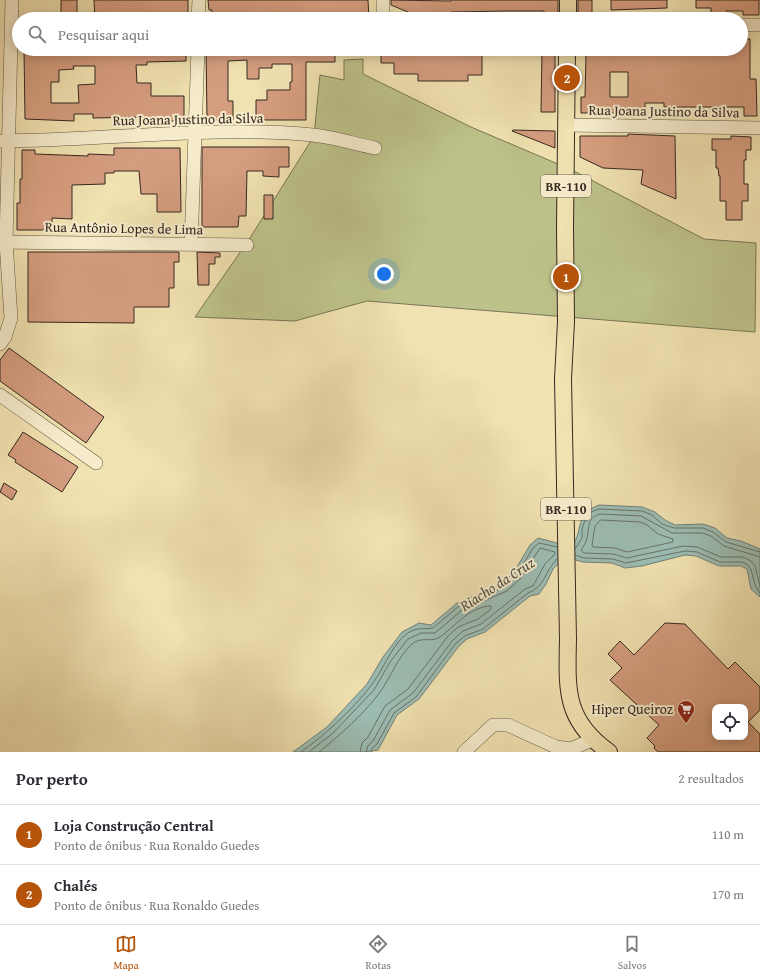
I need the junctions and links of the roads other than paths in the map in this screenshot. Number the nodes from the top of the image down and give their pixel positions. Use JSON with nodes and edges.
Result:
{"nodes":[{"id":1,"x":12,"y":0,"type":"edge"},
{"id":2,"x":199,"y":0,"type":"edge"},
{"id":3,"x":383,"y":0,"type":"edge"},
{"id":4,"x":568,"y":0,"type":"edge"},
{"id":5,"x":198,"y":12,"type":"edge"},
{"id":6,"x":383,"y":12,"type":"edge"},
{"id":7,"x":568,"y":12,"type":"edge"},
{"id":8,"x":748,"y":25,"type":"edge"},
{"id":9,"x":760,"y":25,"type":"edge"},
{"id":10,"x":10,"y":31,"type":"edge"},
{"id":11,"x":198,"y":56,"type":"edge"},
{"id":12,"x":567,"y":56,"type":"edge"},
{"id":13,"x":567,"y":125,"type":"junction"},
{"id":14,"x":760,"y":128,"type":"edge"},
{"id":15,"x":196,"y":133,"type":"junction"},
{"id":16,"x":5,"y":140,"type":"edge"},
{"id":17,"x":375,"y":148,"type":"dead end"},
{"id":18,"x":3,"y":242,"type":"edge"},
{"id":19,"x":191,"y":245,"type":"junction"},
{"id":20,"x":247,"y":245,"type":"dead end"},
{"id":21,"x":0,"y":344,"type":"edge"},
{"id":22,"x":0,"y":394,"type":"edge"},
{"id":23,"x":96,"y":463,"type":"dead end"},
{"id":24,"x":594,"y":739,"type":"junction"},
{"id":25,"x":464,"y":752,"type":"edge"},
{"id":26,"x":609,"y":752,"type":"edge"}],
"edges":[{"from":1,"to":10,"type":"street"},
{"from":2,"to":5,"type":"street"},
{"from":3,"to":6,"type":"street"},
{"from":4,"to":7,"type":"main road"},
{"from":8,"to":9,"type":"street"},
{"from":10,"to":16,"type":"street"},
{"from":11,"to":15,"type":"street"},
{"from":12,"to":13,"type":"main road","number":"BR-110"},
{"from":13,"to":14,"type":"street","name":"Rua Joana Justino da Silva"},
{"from":13,"to":24,"type":"main road","number":"BR-110"},
{"from":15,"to":16,"type":"street","name":"Rua Joana Justino da Silva"},
{"from":15,"to":17,"type":"street","name":"Rua Joana Justino da Silva"},
{"from":15,"to":19,"type":"street"},
{"from":16,"to":18,"type":"street"},
{"from":18,"to":19,"type":"street","name":"Rua Antônio Lopes de Lima"},
{"from":18,"to":21,"type":"street"},
{"from":19,"to":20,"type":"street","name":"Rua Antônio Lopes de Lima"},
{"from":22,"to":23,"type":"street"},
{"from":24,"to":25,"type":"street"},
{"from":24,"to":26,"type":"main road","number":"BR-110"}]}
